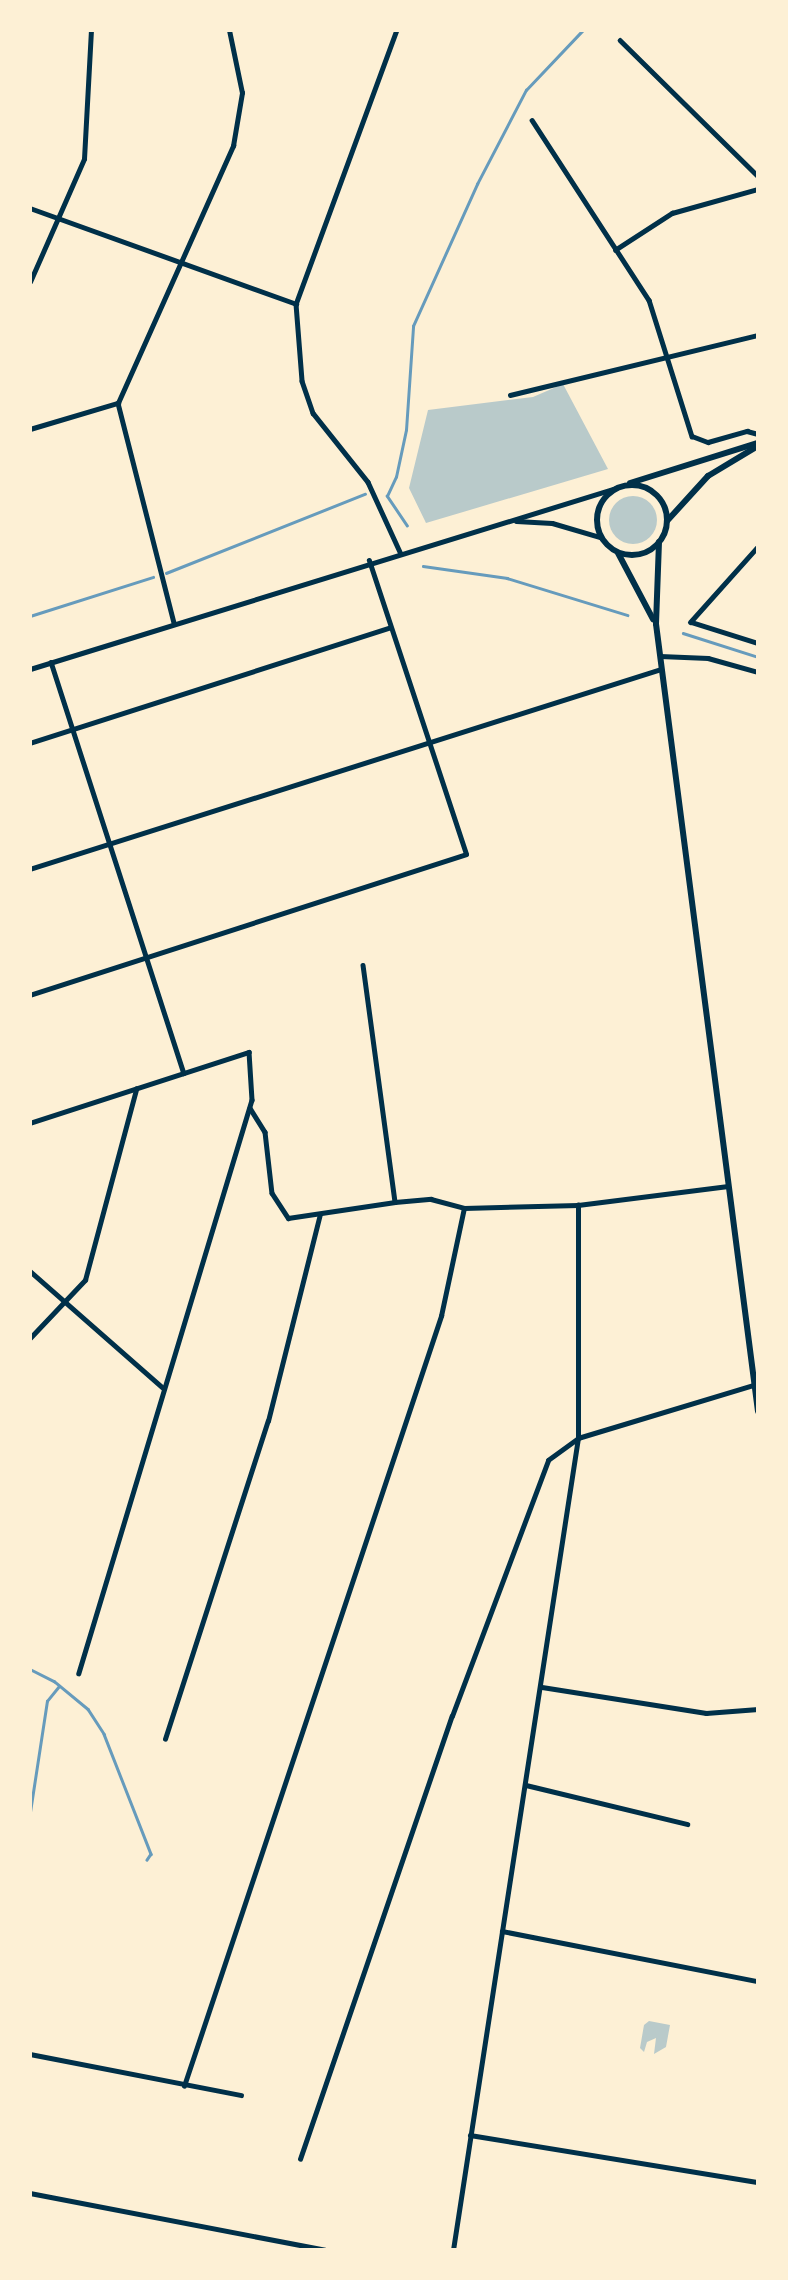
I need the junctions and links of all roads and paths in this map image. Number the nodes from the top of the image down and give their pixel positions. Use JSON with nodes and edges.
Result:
{"nodes":[{"id":1,"x":91,"y":30,"type":"edge"},
{"id":2,"x":229,"y":30,"type":"edge"},
{"id":3,"x":397,"y":30,"type":"edge"},
{"id":4,"x":620,"y":40,"type":"dead end"},
{"id":5,"x":532,"y":120,"type":"dead end"},
{"id":6,"x":758,"y":176,"type":"edge"},
{"id":7,"x":758,"y":189,"type":"edge"},
{"id":8,"x":30,"y":208,"type":"edge"},
{"id":9,"x":59,"y":216,"type":"junction"},
{"id":10,"x":615,"y":250,"type":"junction"},
{"id":11,"x":184,"y":262,"type":"junction"},
{"id":12,"x":30,"y":282,"type":"edge"},
{"id":13,"x":296,"y":304,"type":"junction"},
{"id":14,"x":758,"y":335,"type":"edge"},
{"id":15,"x":667,"y":359,"type":"junction"},
{"id":16,"x":510,"y":394,"type":"dead end"},
{"id":17,"x":118,"y":403,"type":"junction"},
{"id":18,"x":30,"y":429,"type":"edge"},
{"id":19,"x":758,"y":433,"type":"edge"},
{"id":20,"x":758,"y":444,"type":"edge"},
{"id":21,"x":620,"y":487,"type":"junction"},
{"id":22,"x":505,"y":521,"type":"junction"},
{"id":23,"x":667,"y":521,"type":"junction"},
{"id":24,"x":600,"y":537,"type":"junction"},
{"id":25,"x":659,"y":542,"type":"junction"},
{"id":26,"x":758,"y":547,"type":"edge"},
{"id":27,"x":400,"y":552,"type":"junction"},
{"id":28,"x":618,"y":552,"type":"junction"},
{"id":29,"x":369,"y":561,"type":"junction"},
{"id":30,"x":174,"y":622,"type":"junction"},
{"id":31,"x":656,"y":624,"type":"junction"},
{"id":32,"x":389,"y":628,"type":"junction"},
{"id":33,"x":758,"y":643,"type":"edge"},
{"id":34,"x":659,"y":657,"type":"junction"},
{"id":35,"x":51,"y":662,"type":"junction"},
{"id":36,"x":30,"y":669,"type":"edge"},
{"id":37,"x":661,"y":670,"type":"junction"},
{"id":38,"x":758,"y":673,"type":"edge"},
{"id":39,"x":74,"y":729,"type":"junction"},
{"id":40,"x":427,"y":741,"type":"junction"},
{"id":41,"x":30,"y":743,"type":"edge"},
{"id":42,"x":110,"y":842,"type":"junction"},
{"id":43,"x":30,"y":869,"type":"edge"},
{"id":44,"x":148,"y":957,"type":"junction"},
{"id":45,"x":363,"y":965,"type":"dead end"},
{"id":46,"x":30,"y":995,"type":"edge"},
{"id":47,"x":184,"y":1073,"type":"junction"},
{"id":48,"x":136,"y":1089,"type":"junction"},
{"id":49,"x":250,"y":1107,"type":"junction"},
{"id":50,"x":30,"y":1122,"type":"edge"},
{"id":51,"x":728,"y":1186,"type":"junction"},
{"id":52,"x":395,"y":1202,"type":"junction"},
{"id":53,"x":578,"y":1205,"type":"junction"},
{"id":54,"x":464,"y":1208,"type":"junction"},
{"id":55,"x":320,"y":1213,"type":"junction"},
{"id":56,"x":30,"y":1271,"type":"edge"},
{"id":57,"x":65,"y":1302,"type":"junction"},
{"id":58,"x":30,"y":1338,"type":"edge"},
{"id":59,"x":755,"y":1362,"type":"edge"},
{"id":60,"x":754,"y":1385,"type":"junction"},
{"id":61,"x":162,"y":1387,"type":"junction"},
{"id":62,"x":758,"y":1412,"type":"edge"},
{"id":63,"x":578,"y":1438,"type":"junction"},
{"id":64,"x":79,"y":1673,"type":"dead end"},
{"id":65,"x":542,"y":1687,"type":"junction"},
{"id":66,"x":758,"y":1709,"type":"edge"},
{"id":67,"x":165,"y":1739,"type":"dead end"},
{"id":68,"x":526,"y":1784,"type":"junction"},
{"id":69,"x":687,"y":1824,"type":"dead end"},
{"id":70,"x":502,"y":1931,"type":"junction"},
{"id":71,"x":758,"y":1982,"type":"edge"},
{"id":72,"x":30,"y":2054,"type":"edge"},
{"id":73,"x":184,"y":2087,"type":"junction"},
{"id":74,"x":241,"y":2095,"type":"dead end"},
{"id":75,"x":470,"y":2135,"type":"junction"},
{"id":76,"x":300,"y":2159,"type":"dead end"},
{"id":77,"x":758,"y":2182,"type":"edge"},
{"id":78,"x":30,"y":2193,"type":"edge"},
{"id":79,"x":325,"y":2250,"type":"edge"},
{"id":80,"x":453,"y":2250,"type":"edge"}],
"edges":[{"from":1,"to":9,"type":"street"},
{"from":2,"to":11,"type":"street"},
{"from":3,"to":13,"type":"street"},
{"from":4,"to":6,"type":"street"},
{"from":5,"to":10,"type":"street"},
{"from":7,"to":10,"type":"street"},
{"from":8,"to":9,"type":"street"},
{"from":9,"to":11,"type":"street"},
{"from":9,"to":12,"type":"street"},
{"from":10,"to":15,"type":"street"},
{"from":11,"to":13,"type":"street"},
{"from":11,"to":17,"type":"street"},
{"from":13,"to":27,"type":"street"},
{"from":14,"to":15,"type":"street"},
{"from":15,"to":16,"type":"street"},
{"from":15,"to":19,"type":"street"},
{"from":17,"to":18,"type":"street"},
{"from":17,"to":30,"type":"street"},
{"from":20,"to":21,"type":"main road"},
{"from":20,"to":23,"type":"main road"},
{"from":21,"to":22,"type":"main road"},
{"from":21,"to":23,"type":"main road"},
{"from":21,"to":24,"type":"main road"},
{"from":22,"to":24,"type":"main road"},
{"from":22,"to":27,"type":"main road"},
{"from":23,"to":25,"type":"main road"},
{"from":24,"to":28,"type":"main road"},
{"from":25,"to":28,"type":"main road"},
{"from":25,"to":31,"type":"main road"},
{"from":26,"to":33,"type":"street"},
{"from":27,"to":29,"type":"main road"},
{"from":28,"to":31,"type":"main road"},
{"from":29,"to":30,"type":"main road"},
{"from":29,"to":32,"type":"street"},
{"from":30,"to":35,"type":"main road"},
{"from":31,"to":34,"type":"main road"},
{"from":32,"to":39,"type":"street"},
{"from":32,"to":40,"type":"street"},
{"from":34,"to":37,"type":"main road"},
{"from":34,"to":38,"type":"street"},
{"from":35,"to":36,"type":"main road"},
{"from":35,"to":39,"type":"street"},
{"from":37,"to":40,"type":"street"},
{"from":37,"to":51,"type":"main road"},
{"from":39,"to":41,"type":"street"},
{"from":39,"to":42,"type":"street"},
{"from":40,"to":42,"type":"street"},
{"from":40,"to":44,"type":"street"},
{"from":42,"to":43,"type":"street"},
{"from":42,"to":44,"type":"street"},
{"from":44,"to":46,"type":"street"},
{"from":44,"to":47,"type":"street"},
{"from":45,"to":52,"type":"street"},
{"from":47,"to":48,"type":"street"},
{"from":47,"to":49,"type":"street"},
{"from":48,"to":50,"type":"street"},
{"from":48,"to":57,"type":"street"},
{"from":49,"to":55,"type":"street"},
{"from":49,"to":61,"type":"street"},
{"from":51,"to":53,"type":"street"},
{"from":51,"to":59,"type":"main road"},
{"from":52,"to":54,"type":"street"},
{"from":52,"to":55,"type":"street"},
{"from":53,"to":54,"type":"street"},
{"from":53,"to":63,"type":"street"},
{"from":54,"to":73,"type":"street"},
{"from":55,"to":67,"type":"street"},
{"from":56,"to":57,"type":"street"},
{"from":57,"to":58,"type":"street"},
{"from":57,"to":61,"type":"street"},
{"from":59,"to":60,"type":"main road"},
{"from":60,"to":62,"type":"main road"},
{"from":60,"to":63,"type":"street"},
{"from":61,"to":64,"type":"street"},
{"from":63,"to":65,"type":"street"},
{"from":63,"to":76,"type":"street"},
{"from":65,"to":66,"type":"street"},
{"from":65,"to":68,"type":"street"},
{"from":68,"to":69,"type":"street"},
{"from":68,"to":70,"type":"street"},
{"from":70,"to":71,"type":"street"},
{"from":70,"to":75,"type":"street"},
{"from":72,"to":73,"type":"street"},
{"from":73,"to":74,"type":"street"},
{"from":75,"to":77,"type":"street"},
{"from":75,"to":80,"type":"street"},
{"from":78,"to":79,"type":"street"}]}
